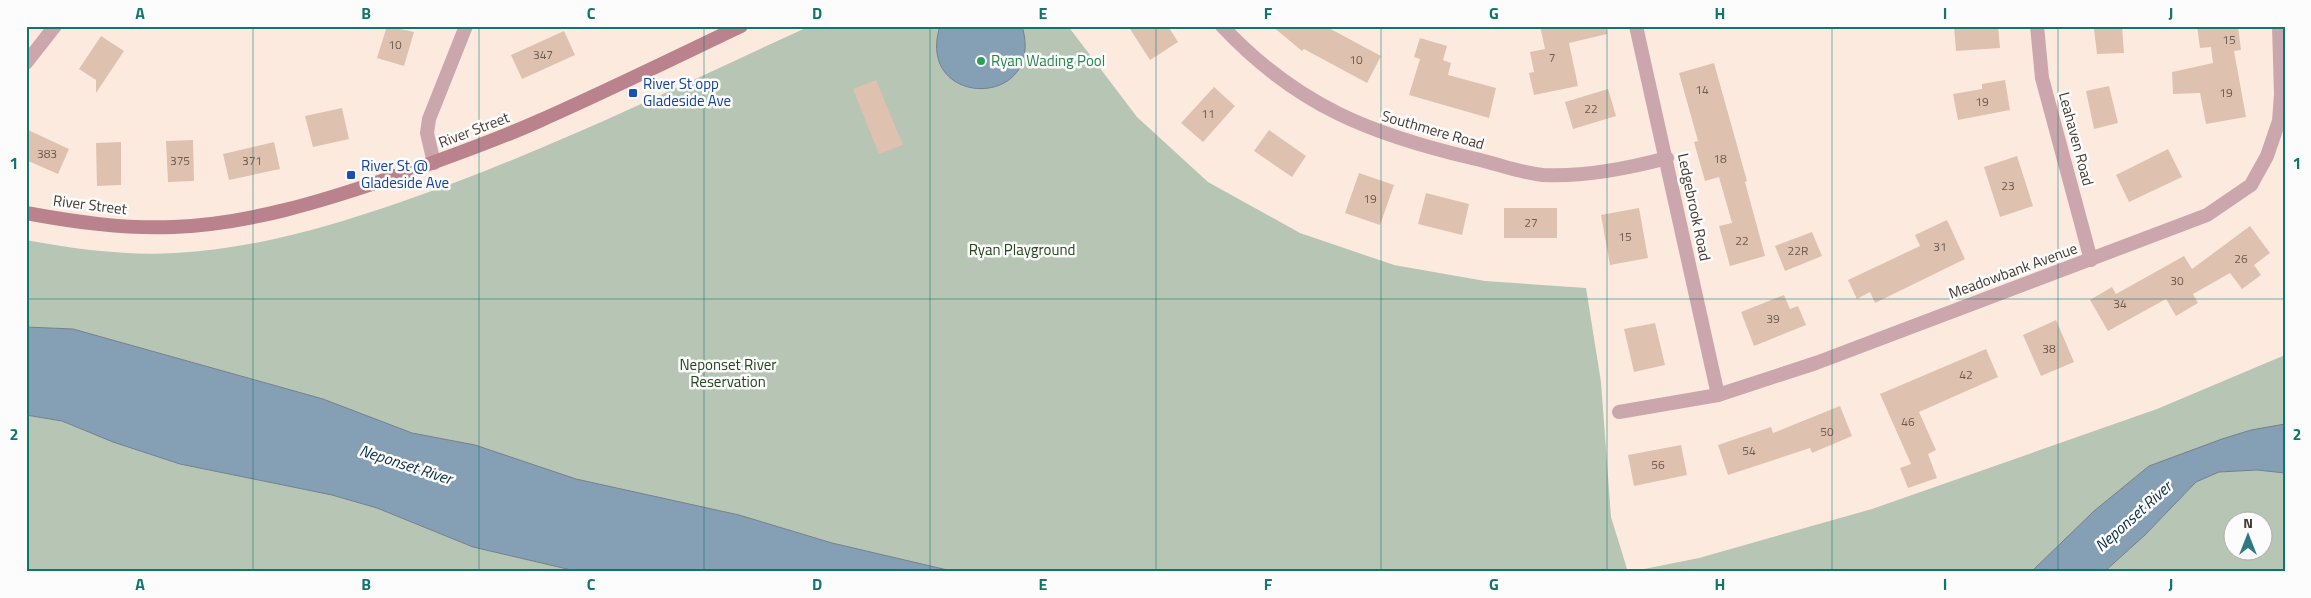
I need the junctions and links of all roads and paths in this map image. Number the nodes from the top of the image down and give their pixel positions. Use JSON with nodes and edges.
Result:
{"nodes":[{"id":1,"x":55,"y":26,"type":"edge"},
{"id":2,"x":466,"y":26,"type":"edge"},
{"id":3,"x":741,"y":26,"type":"edge"},
{"id":4,"x":1222,"y":26,"type":"edge"},
{"id":5,"x":1636,"y":26,"type":"edge"},
{"id":6,"x":2036,"y":26,"type":"edge"},
{"id":7,"x":2279,"y":26,"type":"edge"},
{"id":8,"x":26,"y":63,"type":"edge"},
{"id":9,"x":1667,"y":158,"type":"junction"},
{"id":10,"x":434,"y":162,"type":"junction"},
{"id":11,"x":26,"y":213,"type":"edge"},
{"id":12,"x":2091,"y":260,"type":"junction"},
{"id":13,"x":1718,"y":394,"type":"junction"},
{"id":14,"x":1619,"y":412,"type":"dead end"}],
"edges":[{"from":1,"to":8,"type":"street"},
{"from":2,"to":10,"type":"street"},
{"from":3,"to":10,"type":"main road","name":"River Street"},
{"from":4,"to":9,"type":"street","name":"Southmere Road"},
{"from":5,"to":9,"type":"street","name":"Ledgebrook Road"},
{"from":6,"to":12,"type":"street","name":"Leahaven Road"},
{"from":7,"to":12,"type":"street","name":"Meadowbank Avenue"},
{"from":9,"to":13,"type":"street","name":"Ledgebrook Road"},
{"from":10,"to":11,"type":"main road","name":"River Street"},
{"from":12,"to":13,"type":"street","name":"Meadowbank Avenue"},
{"from":13,"to":14,"type":"street","name":"Meadowbank Avenue"}]}
